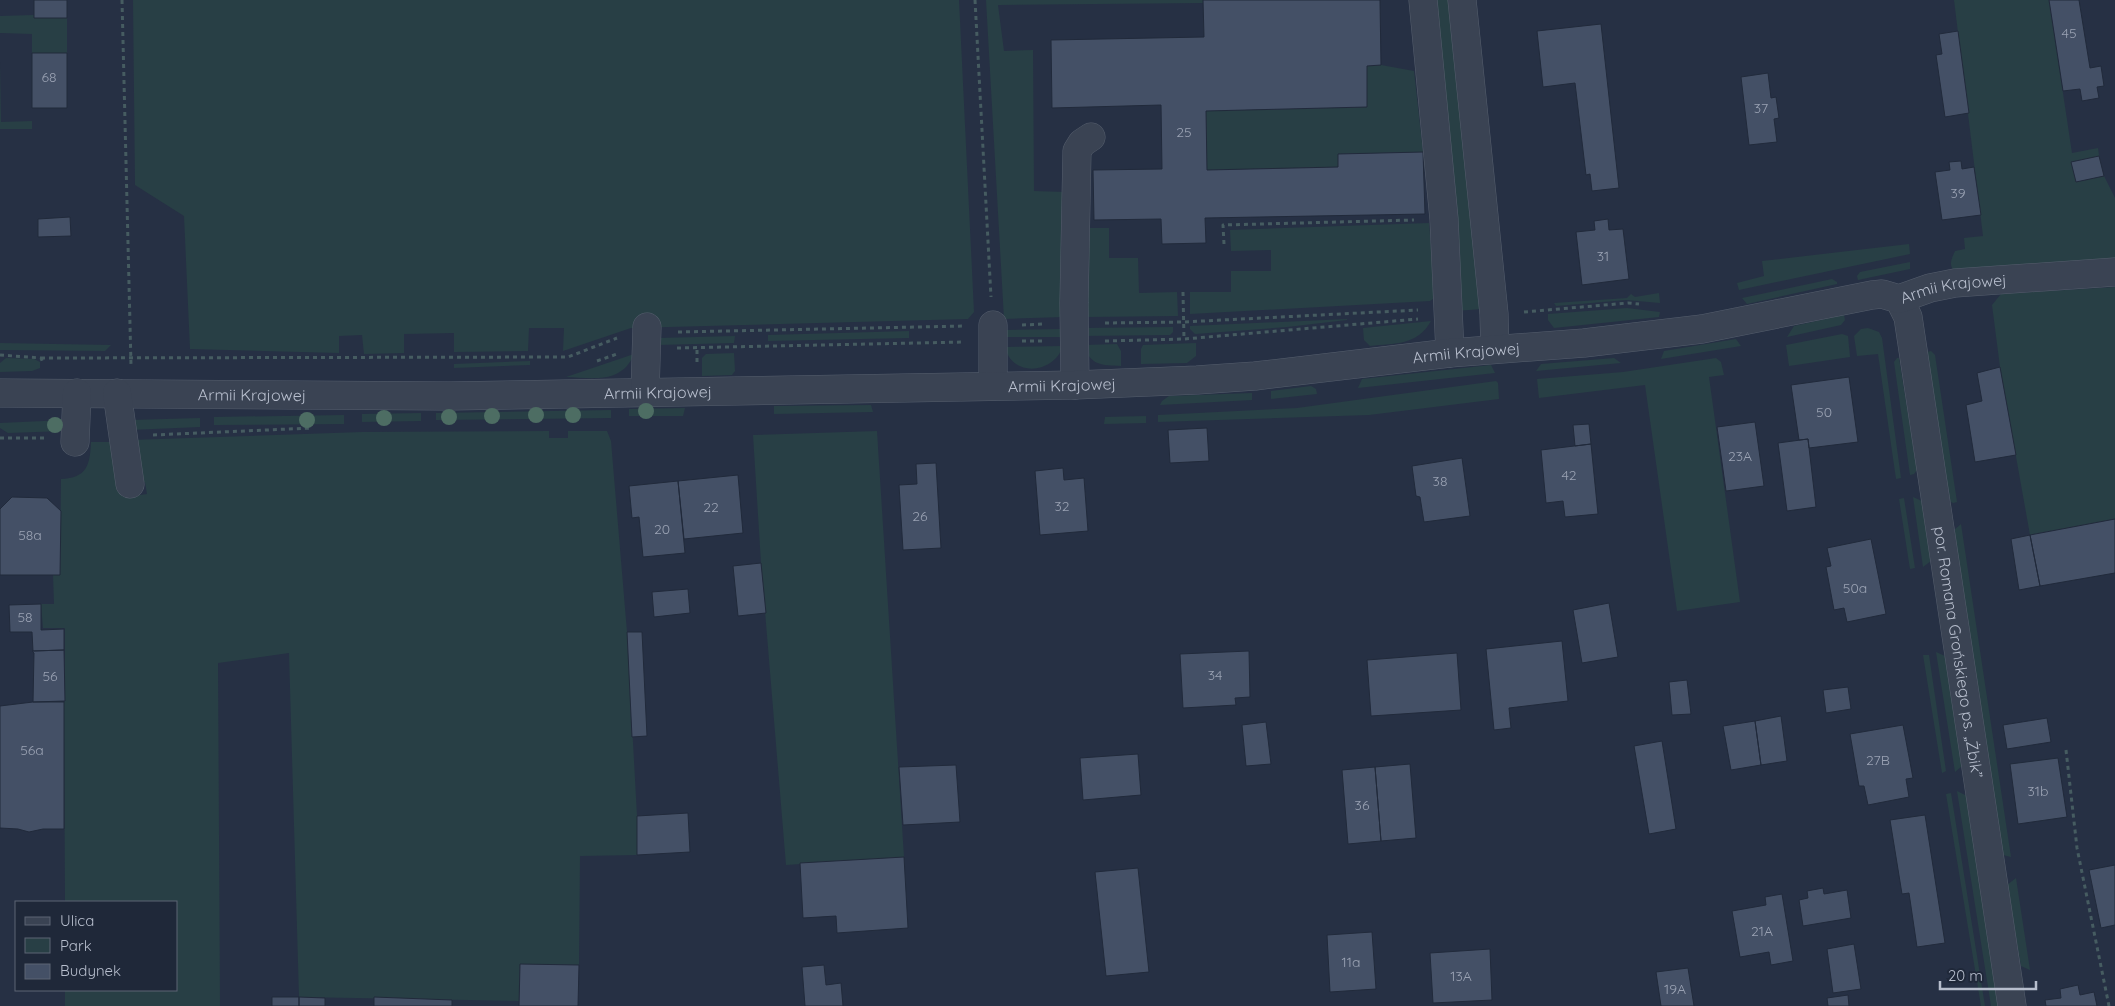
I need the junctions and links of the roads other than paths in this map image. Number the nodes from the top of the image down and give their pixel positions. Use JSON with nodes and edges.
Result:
{"nodes":[{"id":1,"x":1423,"y":0,"type":"edge"},
{"id":2,"x":1462,"y":0,"type":"edge"},
{"id":3,"x":1090,"y":137,"type":"dead end"},
{"id":4,"x":2115,"y":272,"type":"edge"},
{"id":5,"x":1899,"y":299,"type":"junction"},
{"id":6,"x":993,"y":333,"type":"road end"},
{"id":7,"x":647,"y":336,"type":"road end"},
{"id":8,"x":1495,"y":349,"type":"junction"},
{"id":9,"x":1450,"y":353,"type":"junction"},
{"id":10,"x":1075,"y":385,"type":"junction"},
{"id":11,"x":993,"y":386,"type":"junction"},
{"id":12,"x":77,"y":393,"type":"junction"},
{"id":13,"x":117,"y":393,"type":"junction"},
{"id":14,"x":645,"y":393,"type":"junction"},
{"id":15,"x":0,"y":394,"type":"edge"},
{"id":16,"x":75,"y":442,"type":"dead end"},
{"id":17,"x":130,"y":484,"type":"dead end"},
{"id":18,"x":2012,"y":1006,"type":"edge"}],
"edges":[{"from":1,"to":9,"type":"street"},
{"from":2,"to":8,"type":"street"},
{"from":3,"to":10,"type":"street"},
{"from":4,"to":5,"type":"street","name":"Armii Krajowej"},
{"from":5,"to":8,"type":"street","name":"Armii Krajowej"},
{"from":5,"to":18,"type":"street","name":"por. Romana Grońskiego ps. „Żbik”"},
{"from":6,"to":11,"type":"street"},
{"from":7,"to":14,"type":"street"},
{"from":8,"to":9,"type":"street","name":"Armii Krajowej"},
{"from":9,"to":10,"type":"street","name":"Armii Krajowej"},
{"from":10,"to":11,"type":"street","name":"Armii Krajowej"},
{"from":11,"to":14,"type":"street","name":"Armii Krajowej"},
{"from":12,"to":13,"type":"street","name":"Armii Krajowej"},
{"from":12,"to":15,"type":"street","name":"Armii Krajowej"},
{"from":12,"to":16,"type":"street"},
{"from":13,"to":14,"type":"street","name":"Armii Krajowej"},
{"from":13,"to":17,"type":"street"}]}
